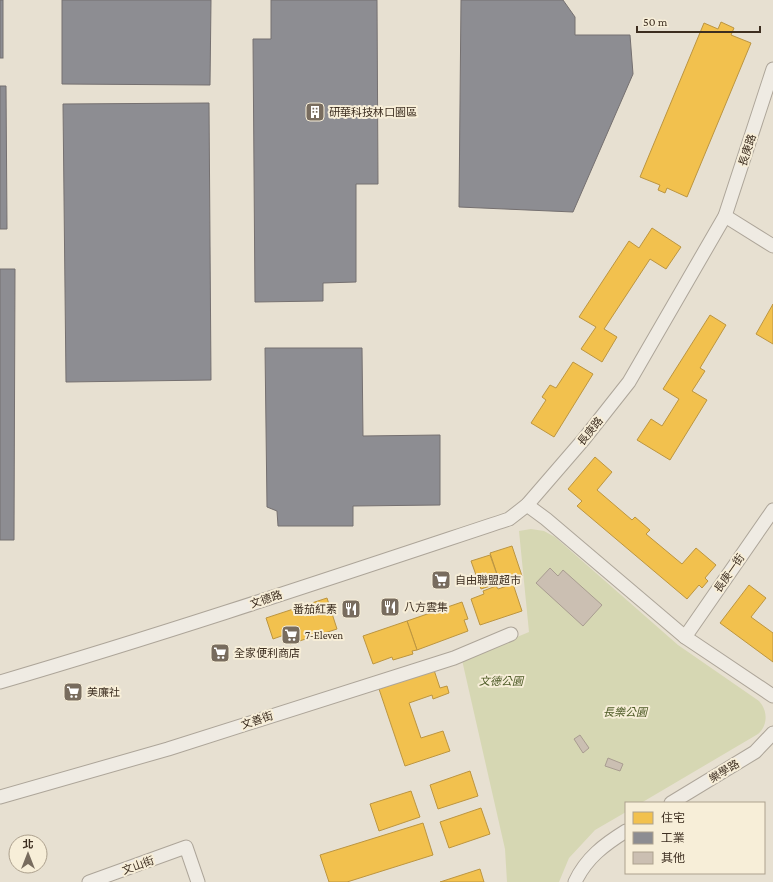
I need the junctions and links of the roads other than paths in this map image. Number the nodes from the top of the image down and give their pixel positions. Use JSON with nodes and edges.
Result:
{"nodes":[{"id":1,"x":773,"y":69,"type":"edge"},
{"id":2,"x":725,"y":216,"type":"junction"},
{"id":3,"x":773,"y":246,"type":"edge"},
{"id":4,"x":527,"y":505,"type":"junction"},
{"id":5,"x":773,"y":510,"type":"edge"},
{"id":6,"x":511,"y":634,"type":"dead end"},
{"id":7,"x":685,"y":637,"type":"junction"},
{"id":8,"x":0,"y":682,"type":"edge"},
{"id":9,"x":773,"y":696,"type":"edge"},
{"id":10,"x":773,"y":733,"type":"edge"},
{"id":11,"x":0,"y":797,"type":"edge"},
{"id":12,"x":673,"y":802,"type":"edge"},
{"id":13,"x":625,"y":831,"type":"edge"},
{"id":14,"x":89,"y":882,"type":"edge"},
{"id":15,"x":198,"y":882,"type":"edge"},
{"id":16,"x":575,"y":882,"type":"edge"}],
"edges":[{"from":1,"to":2,"type":"street","name":"長庚路"},
{"from":2,"to":3,"type":"street"},
{"from":2,"to":4,"type":"street","name":"長庚路"},
{"from":4,"to":7,"type":"street"},
{"from":4,"to":8,"type":"street","name":"文德路"},
{"from":5,"to":7,"type":"street","name":"長庚一街"},
{"from":6,"to":11,"type":"street","name":"文善街"},
{"from":7,"to":9,"type":"street"},
{"from":10,"to":12,"type":"street","name":"樂學路"},
{"from":13,"to":16,"type":"street"},
{"from":14,"to":15,"type":"street","name":"文山街"}]}
